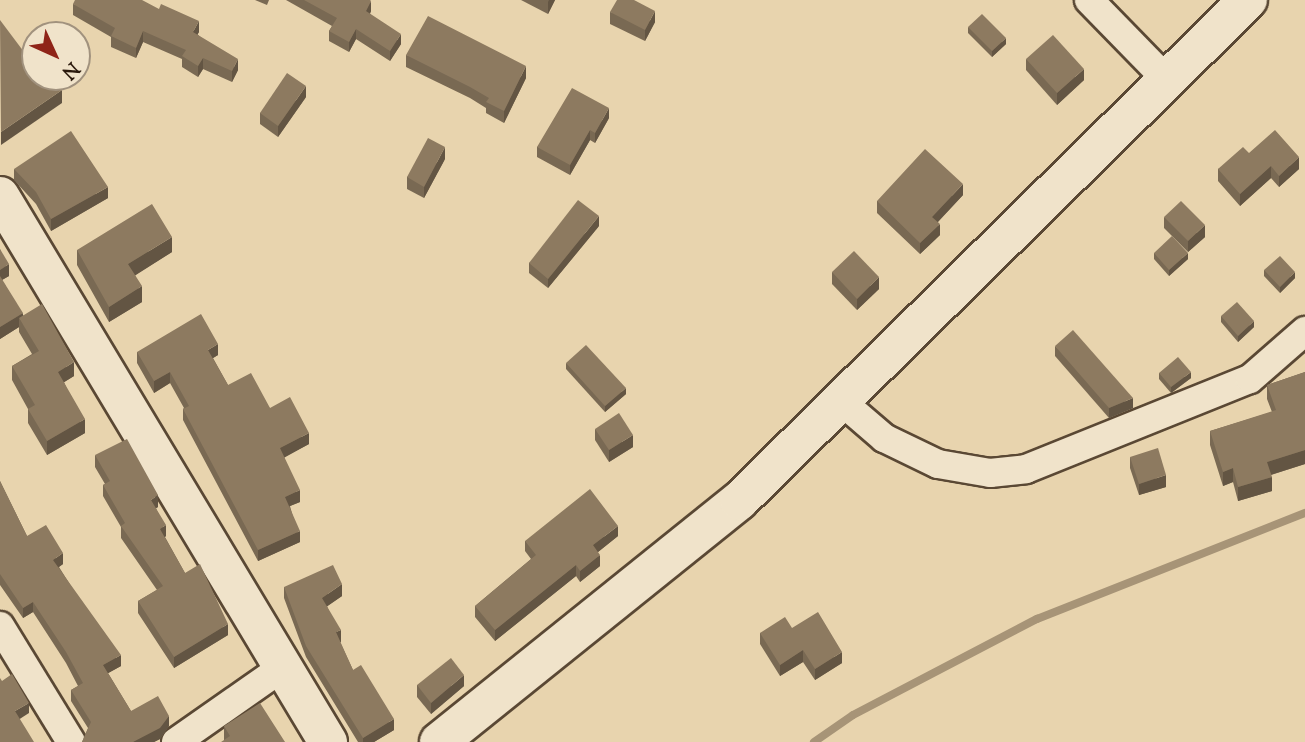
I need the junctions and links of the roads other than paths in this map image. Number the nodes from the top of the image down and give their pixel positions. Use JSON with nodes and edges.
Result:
{"nodes":[{"id":1,"x":1089,"y":0,"type":"edge"},
{"id":2,"x":1248,"y":0,"type":"edge"},
{"id":3,"x":1167,"y":80,"type":"junction"},
{"id":4,"x":0,"y":196,"type":"edge"},
{"id":5,"x":1305,"y":331,"type":"edge"},
{"id":6,"x":841,"y":401,"type":"junction"},
{"id":7,"x":0,"y":626,"type":"edge"},
{"id":8,"x":283,"y":667,"type":"junction"},
{"id":9,"x":71,"y":742,"type":"edge"},
{"id":10,"x":176,"y":742,"type":"edge"},
{"id":11,"x":328,"y":742,"type":"edge"},
{"id":12,"x":439,"y":742,"type":"edge"}],
"edges":[{"from":1,"to":3,"type":"street"},
{"from":2,"to":3,"type":"main road"},
{"from":3,"to":6,"type":"main road"},
{"from":4,"to":8,"type":"main road"},
{"from":5,"to":6,"type":"street"},
{"from":6,"to":12,"type":"main road"},
{"from":7,"to":9,"type":"street"},
{"from":8,"to":10,"type":"street"},
{"from":8,"to":11,"type":"main road"}]}
